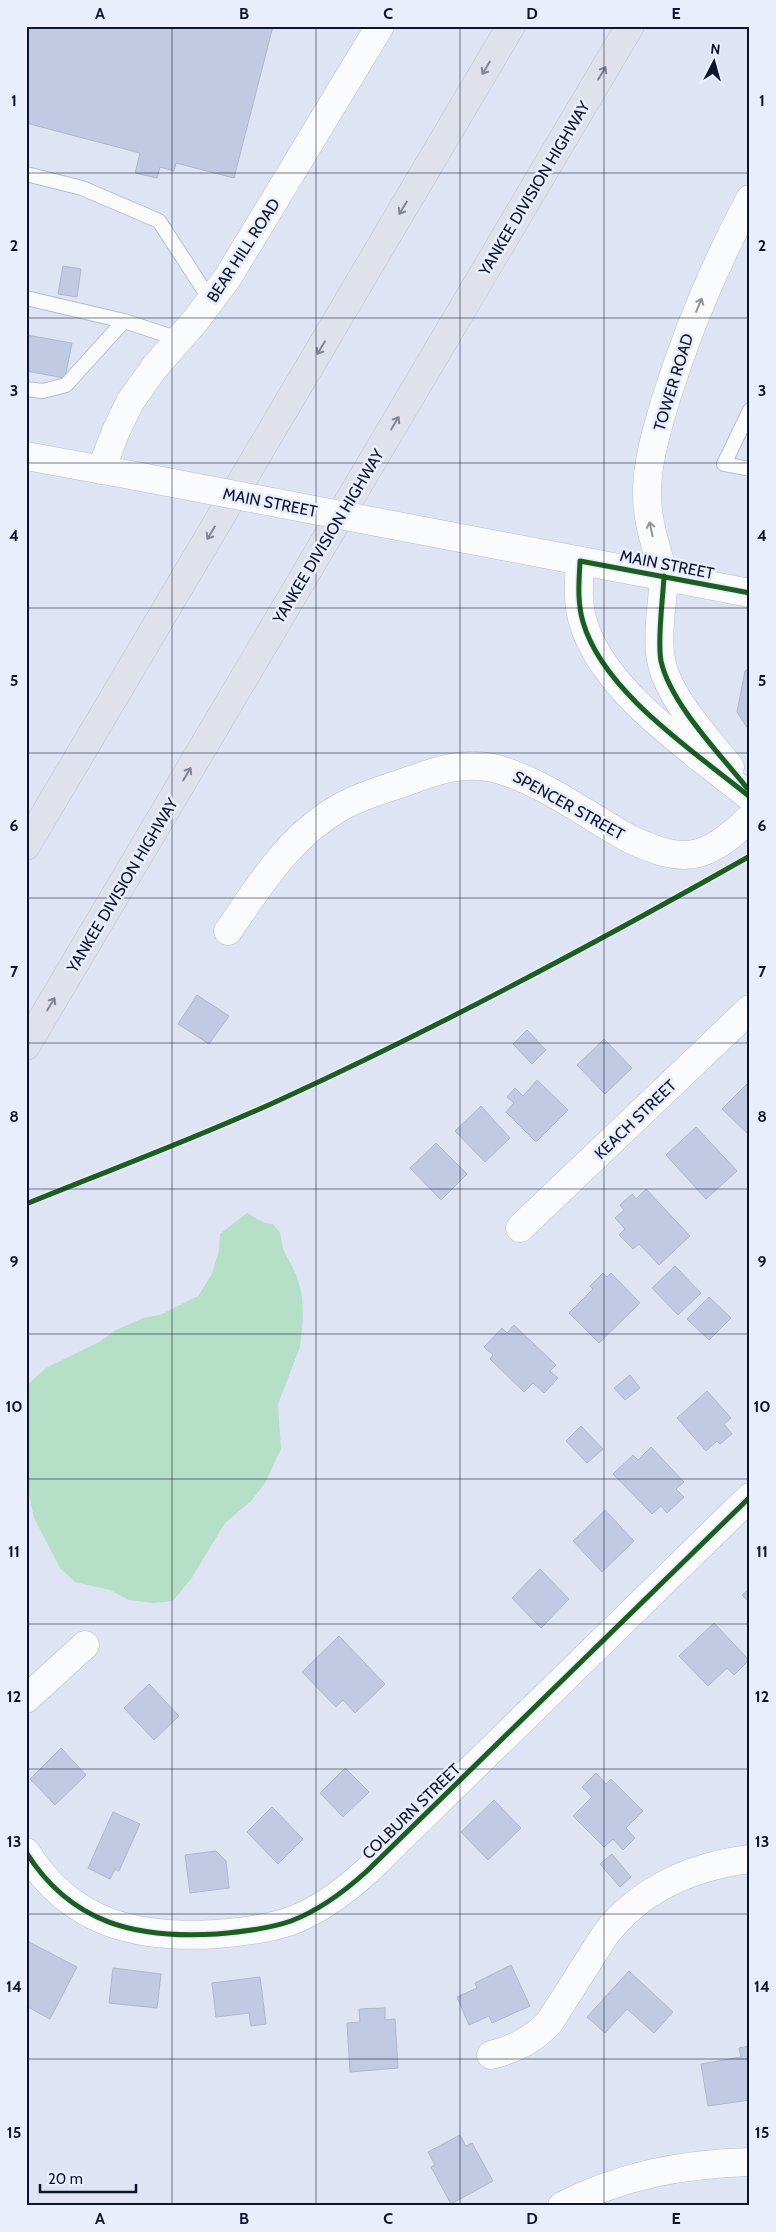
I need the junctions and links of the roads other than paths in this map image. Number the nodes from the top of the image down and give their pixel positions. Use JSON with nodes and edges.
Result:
{"nodes":[{"id":1,"x":380,"y":26,"type":"edge"},
{"id":2,"x":511,"y":26,"type":"edge"},
{"id":3,"x":630,"y":26,"type":"edge"},
{"id":4,"x":26,"y":174,"type":"edge"},
{"id":5,"x":750,"y":199,"type":"edge"},
{"id":6,"x":26,"y":298,"type":"edge"},
{"id":7,"x":211,"y":301,"type":"junction"},
{"id":8,"x":124,"y":321,"type":"junction"},
{"id":9,"x":179,"y":339,"type":"junction"},
{"id":10,"x":26,"y":389,"type":"edge"},
{"id":11,"x":750,"y":410,"type":"edge"},
{"id":12,"x":26,"y":456,"type":"edge"},
{"id":13,"x":750,"y":469,"type":"edge"},
{"id":14,"x":101,"y":470,"type":"junction"},
{"id":15,"x":580,"y":561,"type":"junction"},
{"id":16,"x":664,"y":576,"type":"junction"},
{"id":17,"x":750,"y":592,"type":"edge"},
{"id":18,"x":750,"y":792,"type":"edge"},
{"id":19,"x":750,"y":797,"type":"edge"},
{"id":20,"x":750,"y":818,"type":"edge"},
{"id":21,"x":26,"y":846,"type":"edge"},
{"id":22,"x":228,"y":931,"type":"dead end"},
{"id":23,"x":750,"y":1009,"type":"edge"},
{"id":24,"x":26,"y":1046,"type":"edge"},
{"id":25,"x":520,"y":1228,"type":"dead end"},
{"id":26,"x":750,"y":1497,"type":"edge"},
{"id":27,"x":85,"y":1645,"type":"dead end"},
{"id":28,"x":26,"y":1700,"type":"edge"},
{"id":29,"x":26,"y":1852,"type":"edge"},
{"id":30,"x":750,"y":1859,"type":"edge"},
{"id":31,"x":491,"y":2055,"type":"dead end"},
{"id":32,"x":750,"y":2162,"type":"edge"},
{"id":33,"x":562,"y":2206,"type":"edge"}],
"edges":[{"from":1,"to":7,"type":"street","name":"BEAR HILL ROAD"},
{"from":2,"to":21,"type":"highway","one_way":true},
{"from":24,"to":3,"type":"highway","name":"YANKEE DIVISION HIGHWAY","one_way":true},
{"from":4,"to":7,"type":"lane"},
{"from":16,"to":5,"type":"street","name":"TOWER ROAD","one_way":true},
{"from":6,"to":8,"type":"lane"},
{"from":7,"to":9,"type":"street","name":"BEAR HILL ROAD"},
{"from":8,"to":9,"type":"lane"},
{"from":8,"to":10,"type":"lane"},
{"from":9,"to":14,"type":"street","name":"BEAR HILL ROAD"},
{"from":11,"to":13,"type":"lane"},
{"from":12,"to":14,"type":"street","name":"MAIN STREET"},
{"from":14,"to":15,"type":"street","name":"MAIN STREET","bridge":true},
{"from":15,"to":16,"type":"street","name":"MAIN STREET"},
{"from":15,"to":19,"type":"street"},
{"from":16,"to":17,"type":"street","name":"MAIN STREET"},
{"from":16,"to":18,"type":"street","name":"TOWER ROAD"},
{"from":20,"to":22,"type":"street","name":"SPENCER STREET"},
{"from":23,"to":25,"type":"street","name":"KEACH STREET"},
{"from":26,"to":29,"type":"street","name":"COLBURN STREET"},
{"from":27,"to":28,"type":"street"},
{"from":30,"to":31,"type":"street"},
{"from":32,"to":33,"type":"street"}]}
